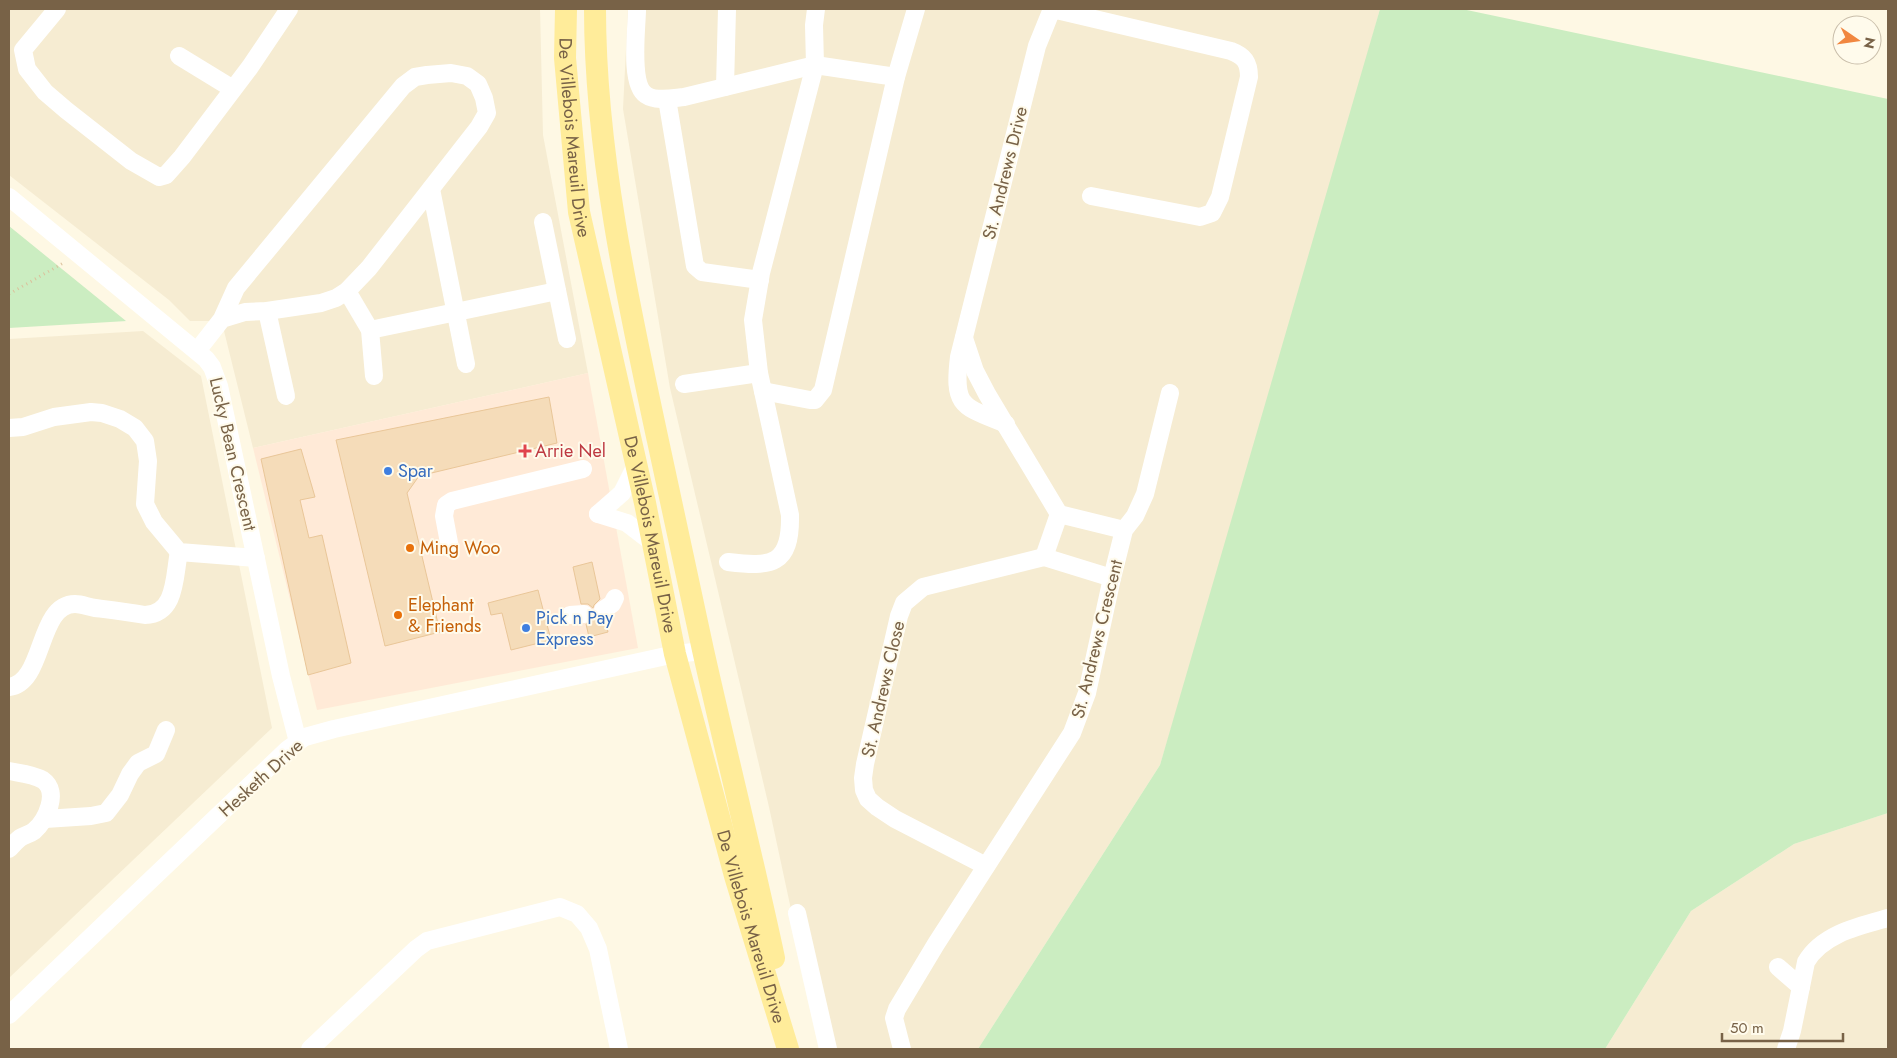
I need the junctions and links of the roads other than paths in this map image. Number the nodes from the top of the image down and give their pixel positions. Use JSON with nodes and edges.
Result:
{"nodes":[{"id":1,"x":57,"y":9,"type":"edge"},
{"id":2,"x":289,"y":9,"type":"edge"},
{"id":3,"x":566,"y":9,"type":"edge"},
{"id":4,"x":595,"y":9,"type":"edge"},
{"id":5,"x":637,"y":9,"type":"edge"},
{"id":6,"x":727,"y":9,"type":"edge"},
{"id":7,"x":816,"y":9,"type":"edge"},
{"id":8,"x":916,"y":9,"type":"edge"},
{"id":9,"x":1052,"y":9,"type":"edge"},
{"id":10,"x":16,"y":49,"type":"edge"},
{"id":11,"x":179,"y":56,"type":"dead end"},
{"id":12,"x":815,"y":65,"type":"junction"},
{"id":13,"x":896,"y":77,"type":"junction"},
{"id":14,"x":725,"y":87,"type":"junction"},
{"id":15,"x":233,"y":89,"type":"junction"},
{"id":16,"x":667,"y":99,"type":"junction"},
{"id":17,"x":431,"y":189,"type":"junction"},
{"id":18,"x":1091,"y":196,"type":"dead end"},
{"id":19,"x":9,"y":197,"type":"edge"},
{"id":20,"x":543,"y":222,"type":"dead end"},
{"id":21,"x":760,"y":280,"type":"junction"},
{"id":22,"x":347,"y":291,"type":"junction"},
{"id":23,"x":557,"y":291,"type":"junction"},
{"id":24,"x":267,"y":311,"type":"junction"},
{"id":25,"x":456,"y":311,"type":"junction"},
{"id":26,"x":222,"y":319,"type":"junction"},
{"id":27,"x":370,"y":330,"type":"junction"},
{"id":28,"x":964,"y":338,"type":"junction"},
{"id":29,"x":567,"y":339,"type":"dead end"},
{"id":30,"x":197,"y":351,"type":"junction"},
{"id":31,"x":466,"y":364,"type":"dead end"},
{"id":32,"x":759,"y":373,"type":"junction"},
{"id":33,"x":374,"y":376,"type":"dead end"},
{"id":34,"x":684,"y":384,"type":"dead end"},
{"id":35,"x":763,"y":390,"type":"junction"},
{"id":36,"x":1170,"y":393,"type":"dead end"},
{"id":37,"x":286,"y":396,"type":"dead end"},
{"id":38,"x":1006,"y":424,"type":"junction"},
{"id":39,"x":9,"y":428,"type":"edge"},
{"id":40,"x":636,"y":465,"type":"junction"},
{"id":41,"x":583,"y":469,"type":"dead end"},
{"id":42,"x":1059,"y":514,"type":"junction"},
{"id":43,"x":1124,"y":530,"type":"junction"},
{"id":44,"x":653,"y":543,"type":"junction"},
{"id":45,"x":450,"y":548,"type":"dead end"},
{"id":46,"x":179,"y":552,"type":"junction"},
{"id":47,"x":1044,"y":557,"type":"junction"},
{"id":48,"x":256,"y":558,"type":"junction"},
{"id":49,"x":728,"y":562,"type":"dead end"},
{"id":50,"x":1112,"y":578,"type":"junction"},
{"id":51,"x":703,"y":651,"type":"junction"},
{"id":52,"x":675,"y":654,"type":"junction"},
{"id":53,"x":9,"y":687,"type":"edge"},
{"id":54,"x":166,"y":730,"type":"dead end"},
{"id":55,"x":298,"y":742,"type":"junction"},
{"id":56,"x":9,"y":771,"type":"edge"},
{"id":57,"x":45,"y":819,"type":"junction"},
{"id":58,"x":9,"y":849,"type":"edge"},
{"id":59,"x":986,"y":866,"type":"junction"},
{"id":60,"x":796,"y":912,"type":"dead end"},
{"id":61,"x":1888,"y":918,"type":"edge"},
{"id":62,"x":1778,"y":967,"type":"dead end"},
{"id":63,"x":1800,"y":987,"type":"junction"},
{"id":64,"x":10,"y":1013,"type":"edge"},
{"id":65,"x":310,"y":1049,"type":"edge"},
{"id":66,"x":619,"y":1049,"type":"edge"},
{"id":67,"x":788,"y":1049,"type":"edge"},
{"id":68,"x":796,"y":1049,"type":"edge"},
{"id":69,"x":828,"y":1049,"type":"edge"},
{"id":70,"x":902,"y":1049,"type":"edge"},
{"id":71,"x":1786,"y":1049,"type":"edge"}],
"edges":[{"from":1,"to":10,"type":"street"},
{"from":2,"to":15,"type":"street"},
{"from":3,"to":40,"type":"main road","name":"De Villebois Mareuil Drive"},
{"from":4,"to":51,"type":"main road","name":"De Villebois Mareuil Drive"},
{"from":5,"to":16,"type":"street"},
{"from":6,"to":14,"type":"street"},
{"from":7,"to":12,"type":"street"},
{"from":8,"to":13,"type":"street"},
{"from":9,"to":18,"type":"street"},
{"from":9,"to":28,"type":"street","name":"St. Andrews Drive"},
{"from":10,"to":15,"type":"street"},
{"from":11,"to":15,"type":"street"},
{"from":12,"to":13,"type":"street"},
{"from":12,"to":14,"type":"street"},
{"from":12,"to":21,"type":"street"},
{"from":13,"to":35,"type":"street"},
{"from":14,"to":16,"type":"street"},
{"from":16,"to":21,"type":"street"},
{"from":17,"to":22,"type":"street"},
{"from":17,"to":25,"type":"street"},
{"from":17,"to":26,"type":"street"},
{"from":19,"to":30,"type":"street","name":"Lucky Bean Crescent"},
{"from":20,"to":23,"type":"street"},
{"from":21,"to":32,"type":"street"},
{"from":22,"to":24,"type":"street"},
{"from":22,"to":27,"type":"street"},
{"from":23,"to":25,"type":"street"},
{"from":23,"to":29,"type":"street"},
{"from":24,"to":26,"type":"street"},
{"from":24,"to":37,"type":"street"},
{"from":25,"to":27,"type":"street"},
{"from":25,"to":31,"type":"street"},
{"from":26,"to":30,"type":"street"},
{"from":27,"to":33,"type":"street"},
{"from":28,"to":38,"type":"street"},
{"from":28,"to":38,"type":"street","name":"St. Andrews Drive"},
{"from":30,"to":48,"type":"street","name":"Lucky Bean Crescent"},
{"from":32,"to":34,"type":"street"},
{"from":32,"to":35,"type":"street"},
{"from":35,"to":49,"type":"street"},
{"from":36,"to":43,"type":"street","name":"St. Andrews Crescent"},
{"from":38,"to":42,"type":"street"},
{"from":39,"to":46,"type":"street"},
{"from":40,"to":44,"type":"main road","name":"De Villebois Mareuil Drive"},
{"from":40,"to":44,"type":"street"},
{"from":41,"to":45,"type":"street"},
{"from":42,"to":43,"type":"street"},
{"from":42,"to":47,"type":"street"},
{"from":43,"to":50,"type":"street","name":"St. Andrews Crescent"},
{"from":44,"to":52,"type":"main road","name":"De Villebois Mareuil Drive"},
{"from":46,"to":48,"type":"street"},
{"from":46,"to":53,"type":"street"},
{"from":47,"to":50,"type":"street"},
{"from":47,"to":59,"type":"street","name":"St. Andrews Close"},
{"from":48,"to":55,"type":"street","name":"Lucky Bean Crescent"},
{"from":50,"to":59,"type":"street","name":"St. Andrews Crescent"},
{"from":51,"to":52,"type":"street","name":"Hesketh Drive"},
{"from":51,"to":68,"type":"main road","name":"De Villebois Mareuil Drive"},
{"from":52,"to":55,"type":"street","name":"Hesketh Drive"},
{"from":52,"to":67,"type":"main road","name":"De Villebois Mareuil Drive"},
{"from":54,"to":57,"type":"street"},
{"from":55,"to":64,"type":"street","name":"Hesketh Drive"},
{"from":56,"to":57,"type":"street"},
{"from":57,"to":58,"type":"street"},
{"from":59,"to":70,"type":"street","name":"St. Andrews Crescent"},
{"from":60,"to":69,"type":"street"},
{"from":61,"to":63,"type":"street"},
{"from":62,"to":63,"type":"street"},
{"from":63,"to":71,"type":"street"},
{"from":65,"to":66,"type":"street"}]}
